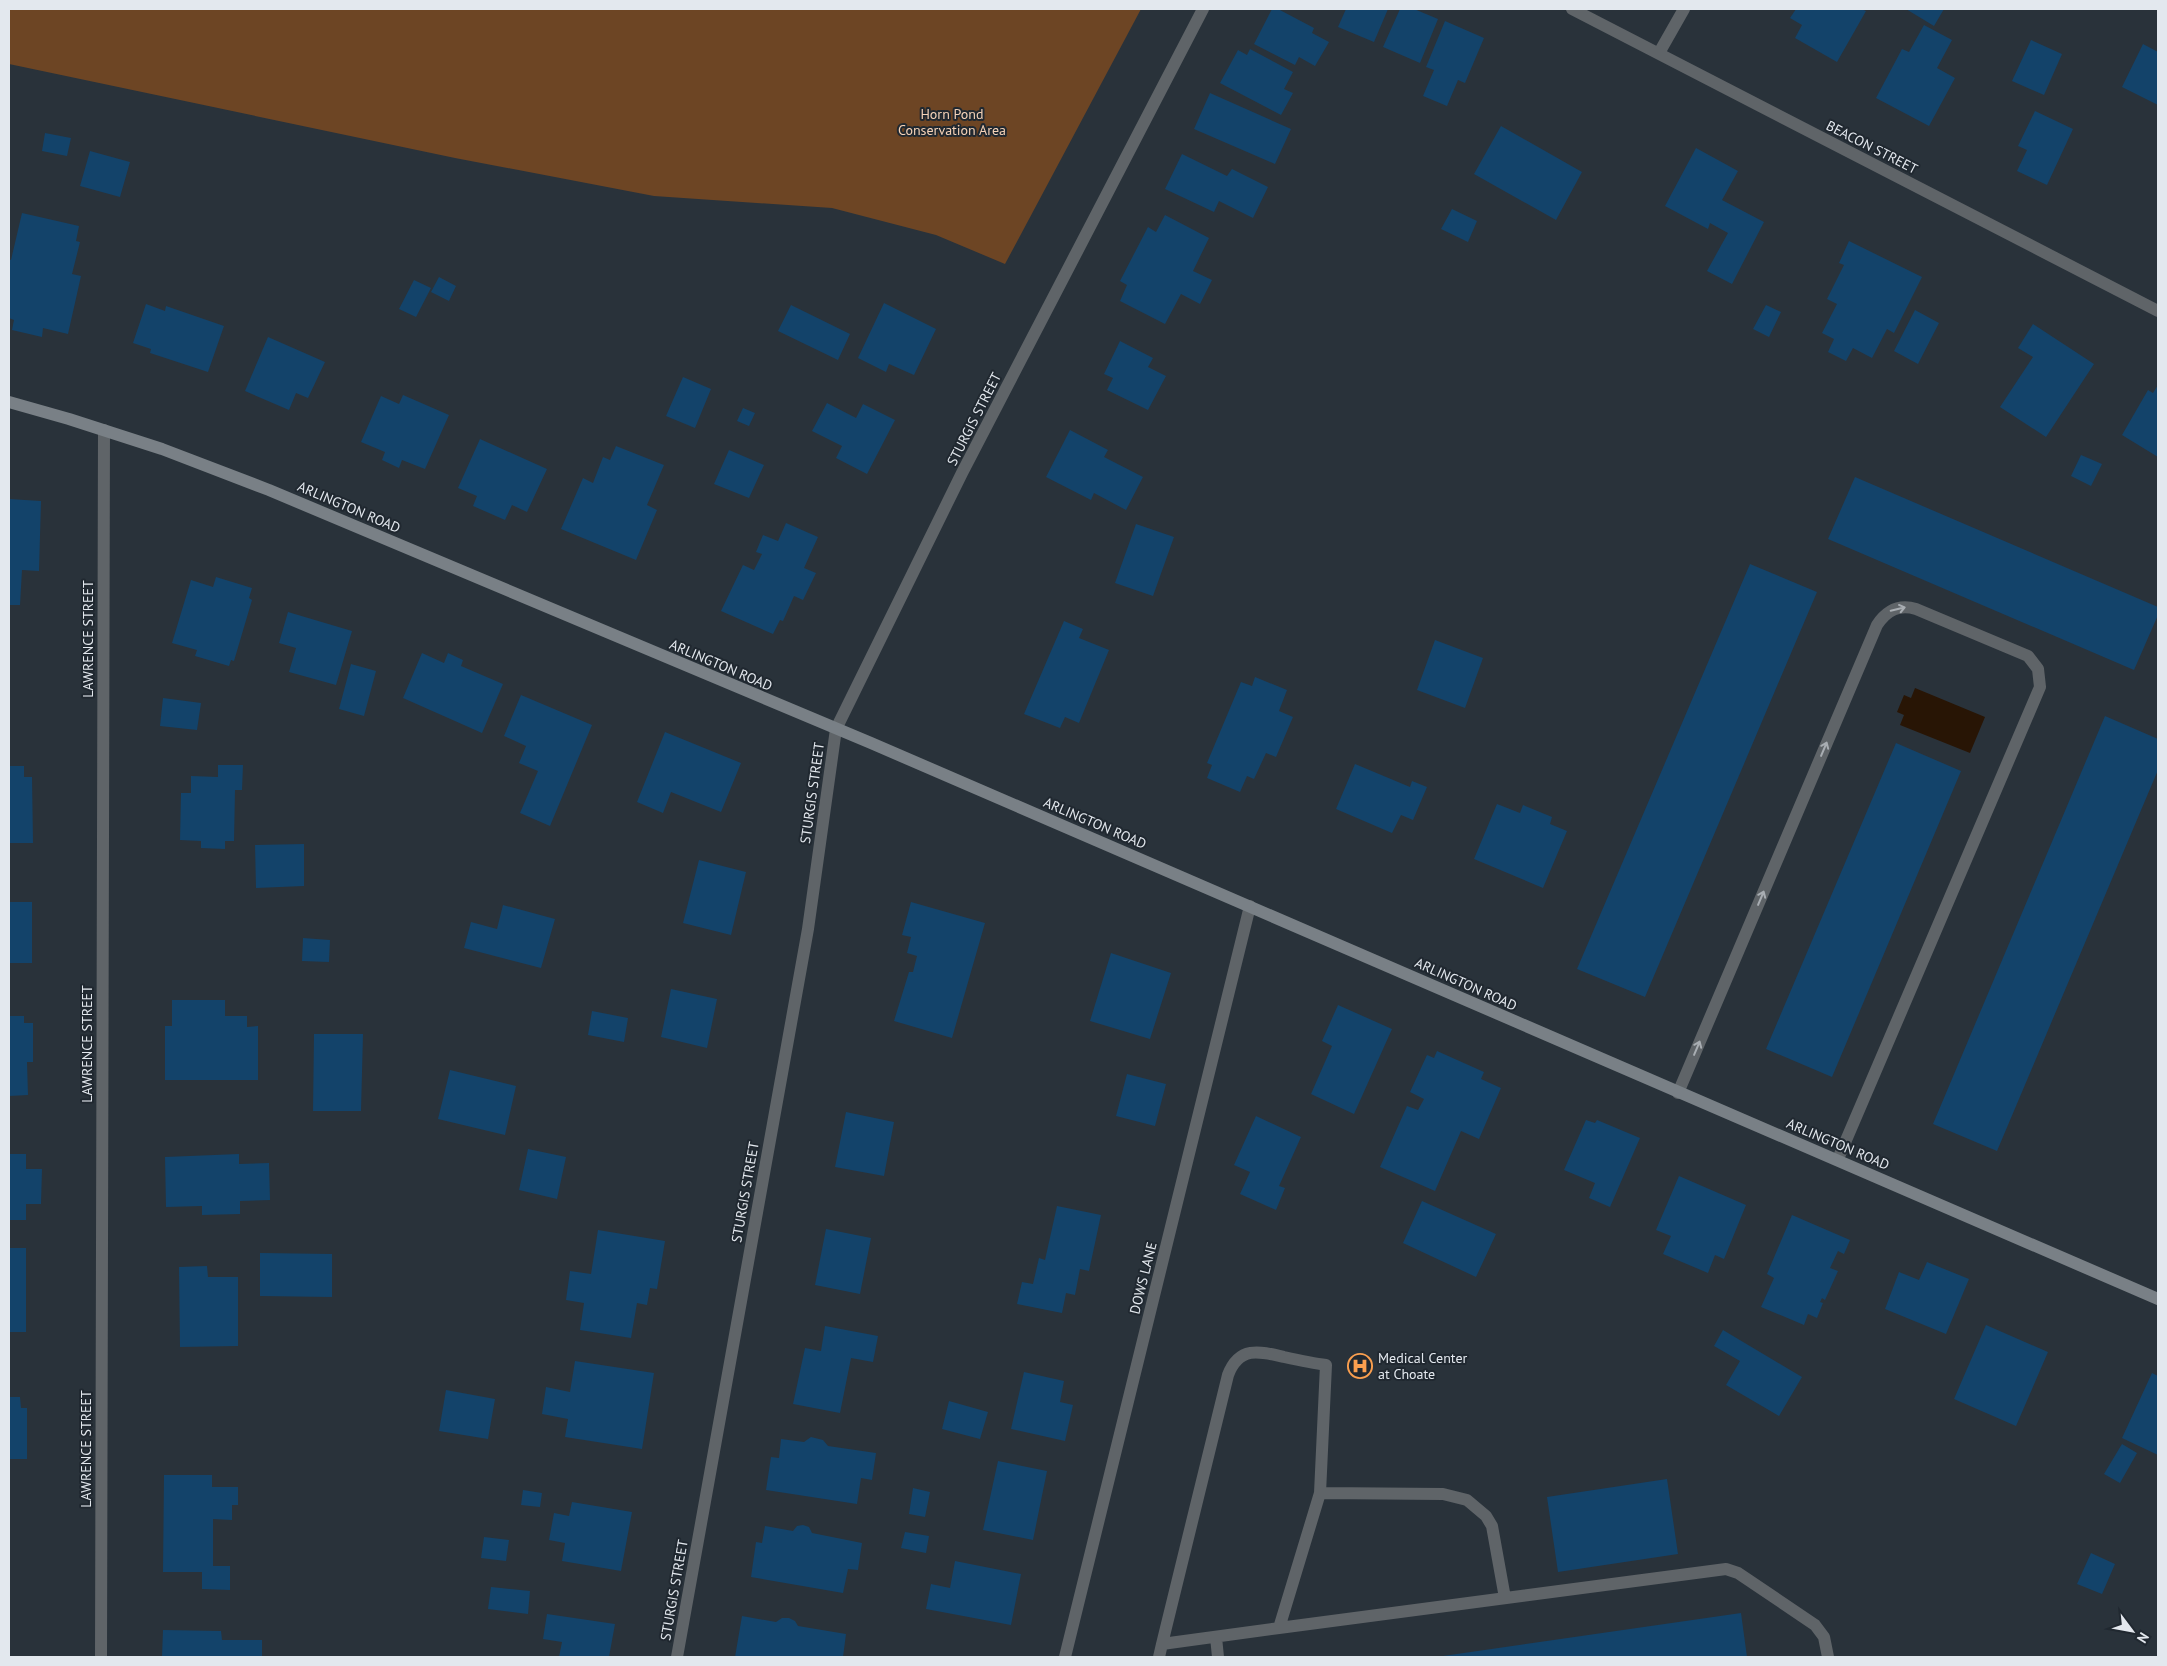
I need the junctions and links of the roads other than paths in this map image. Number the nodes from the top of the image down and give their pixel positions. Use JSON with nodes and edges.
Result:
{"nodes":[{"id":1,"x":1203,"y":9,"type":"edge"},
{"id":2,"x":1572,"y":9,"type":"edge"},
{"id":3,"x":1684,"y":9,"type":"edge"},
{"id":4,"x":1659,"y":53,"type":"junction"},
{"id":5,"x":2158,"y":311,"type":"edge"},
{"id":6,"x":9,"y":402,"type":"edge"},
{"id":7,"x":104,"y":430,"type":"junction"},
{"id":8,"x":836,"y":729,"type":"junction"},
{"id":9,"x":1250,"y":906,"type":"junction"},
{"id":10,"x":1678,"y":1093,"type":"junction"},
{"id":11,"x":1838,"y":1159,"type":"junction"},
{"id":12,"x":2158,"y":1298,"type":"edge"},
{"id":13,"x":1320,"y":1493,"type":"junction"},
{"id":14,"x":1505,"y":1598,"type":"junction"},
{"id":15,"x":1279,"y":1628,"type":"junction"},
{"id":16,"x":1216,"y":1637,"type":"junction"},
{"id":17,"x":1162,"y":1644,"type":"junction"},
{"id":18,"x":101,"y":1657,"type":"edge"},
{"id":19,"x":677,"y":1657,"type":"edge"},
{"id":20,"x":1065,"y":1657,"type":"edge"},
{"id":21,"x":1159,"y":1657,"type":"edge"},
{"id":22,"x":1218,"y":1657,"type":"edge"},
{"id":23,"x":1828,"y":1657,"type":"edge"}],
"edges":[{"from":1,"to":8,"type":"street","name":"STURGIS STREET"},
{"from":2,"to":4,"type":"street","name":"BEACON STREET"},
{"from":3,"to":4,"type":"street"},
{"from":4,"to":5,"type":"street","name":"BEACON STREET"},
{"from":6,"to":7,"type":"street","name":"ARLINGTON ROAD"},
{"from":7,"to":8,"type":"street","name":"ARLINGTON ROAD"},
{"from":7,"to":18,"type":"street","name":"LAWRENCE STREET"},
{"from":8,"to":9,"type":"street","name":"ARLINGTON ROAD"},
{"from":8,"to":19,"type":"street","name":"STURGIS STREET"},
{"from":9,"to":10,"type":"street","name":"ARLINGTON ROAD"},
{"from":9,"to":20,"type":"street","name":"DOWS LANE"},
{"from":10,"to":11,"type":"street","name":"ARLINGTON ROAD"},
{"from":10,"to":11,"type":"street","one_way":true},
{"from":11,"to":12,"type":"street","name":"ARLINGTON ROAD"},
{"from":13,"to":14,"type":"street"},
{"from":13,"to":15,"type":"street"},
{"from":13,"to":17,"type":"street"},
{"from":14,"to":15,"type":"street"},
{"from":14,"to":23,"type":"street"},
{"from":15,"to":16,"type":"street"},
{"from":16,"to":17,"type":"street"},
{"from":16,"to":22,"type":"street"},
{"from":17,"to":21,"type":"street"}]}
